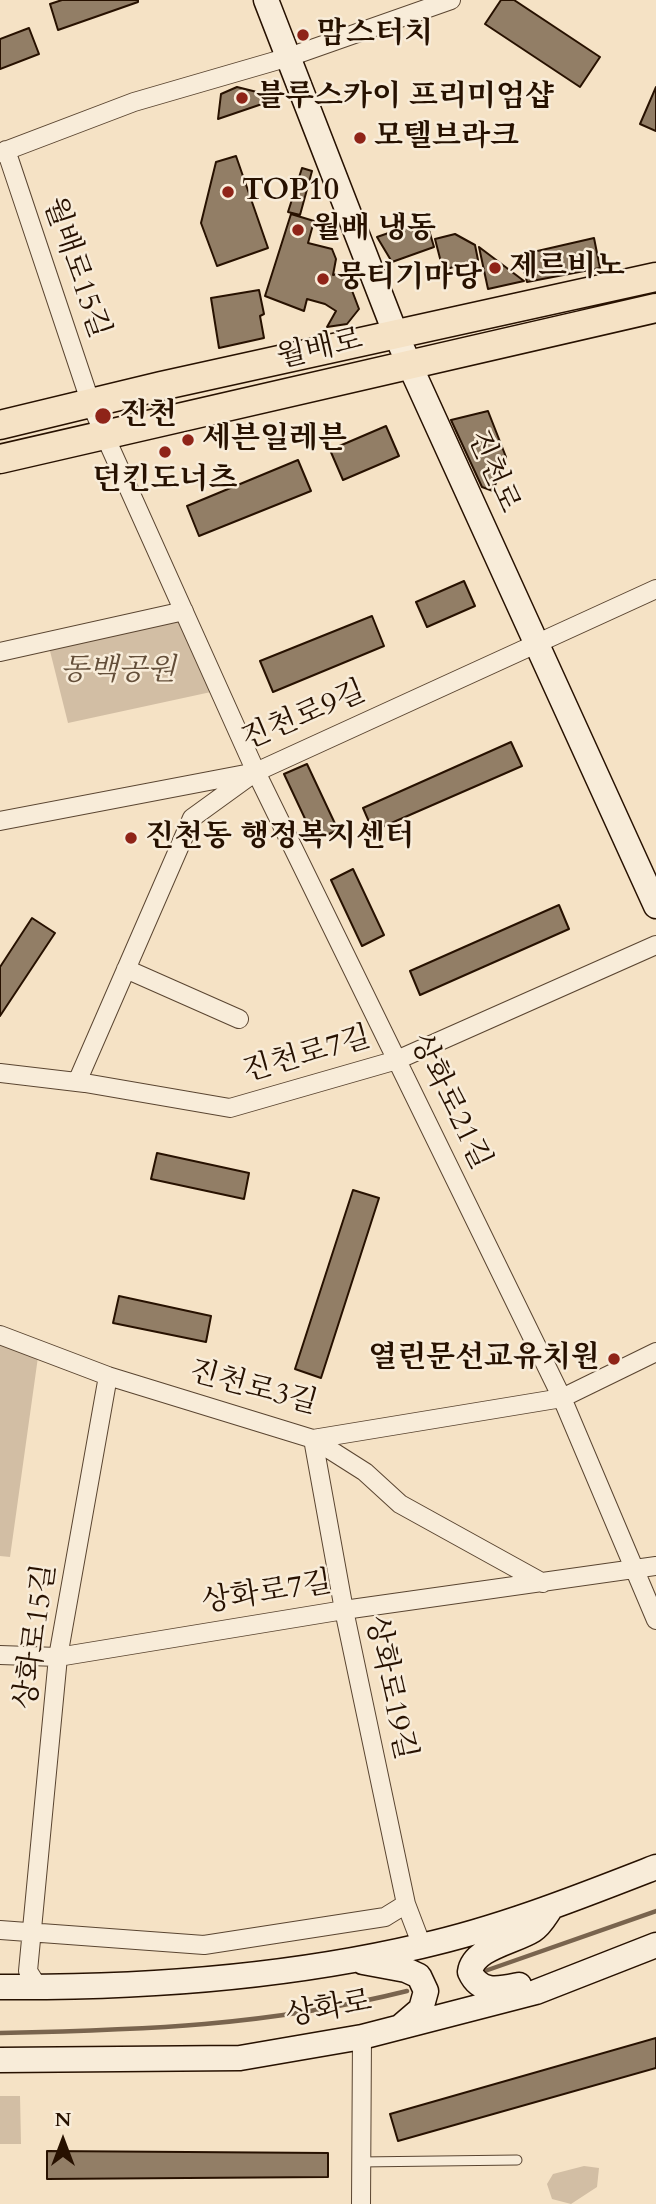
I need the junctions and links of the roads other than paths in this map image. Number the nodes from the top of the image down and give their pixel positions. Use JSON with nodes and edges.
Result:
{"nodes":[{"id":1,"x":266,"y":0,"type":"edge"},
{"id":2,"x":451,"y":0,"type":"edge"},
{"id":3,"x":289,"y":57,"type":"junction"},
{"id":4,"x":3,"y":151,"type":"edge"},
{"id":5,"x":656,"y":277,"type":"edge"},
{"id":6,"x":656,"y":308,"type":"edge"},
{"id":7,"x":396,"y":335,"type":"junction"},
{"id":8,"x":408,"y":363,"type":"junction"},
{"id":9,"x":91,"y":404,"type":"junction"},
{"id":10,"x":0,"y":425,"type":"edge"},
{"id":11,"x":105,"y":436,"type":"junction"},
{"id":12,"x":0,"y":459,"type":"edge"},
{"id":13,"x":656,"y":589,"type":"edge"},
{"id":14,"x":184,"y":611,"type":"junction"},
{"id":15,"x":535,"y":643,"type":"junction"},
{"id":16,"x":0,"y":652,"type":"edge"},
{"id":17,"x":256,"y":772,"type":"junction"},
{"id":18,"x":0,"y":821,"type":"edge"},
{"id":19,"x":656,"y":906,"type":"edge"},
{"id":20,"x":656,"y":944,"type":"edge"},
{"id":21,"x":127,"y":969,"type":"junction"},
{"id":22,"x":239,"y":1019,"type":"dead end"},
{"id":23,"x":397,"y":1060,"type":"junction"},
{"id":24,"x":0,"y":1073,"type":"edge"},
{"id":25,"x":77,"y":1082,"type":"junction"},
{"id":26,"x":0,"y":1335,"type":"edge"},
{"id":27,"x":656,"y":1352,"type":"edge"},
{"id":28,"x":108,"y":1376,"type":"junction"},
{"id":29,"x":562,"y":1398,"type":"junction"},
{"id":30,"x":313,"y":1439,"type":"junction"},
{"id":31,"x":656,"y":1566,"type":"edge"},
{"id":32,"x":634,"y":1571,"type":"junction"},
{"id":33,"x":543,"y":1583,"type":"junction"},
{"id":34,"x":344,"y":1610,"type":"junction"},
{"id":35,"x":656,"y":1620,"type":"edge"},
{"id":36,"x":0,"y":1655,"type":"edge"},
{"id":37,"x":58,"y":1657,"type":"junction"},
{"id":38,"x":656,"y":1867,"type":"edge"},
{"id":39,"x":406,"y":1904,"type":"junction"},
{"id":40,"x":551,"y":1908,"type":"junction"},
{"id":41,"x":0,"y":1930,"type":"edge"},
{"id":42,"x":32,"y":1932,"type":"junction"},
{"id":43,"x":656,"y":1945,"type":"edge"},
{"id":44,"x":422,"y":1946,"type":"junction"},
{"id":45,"x":349,"y":1960,"type":"junction"},
{"id":46,"x":596,"y":1969,"type":"junction"},
{"id":47,"x":0,"y":1987,"type":"edge"},
{"id":48,"x":38,"y":1987,"type":"junction"},
{"id":49,"x":397,"y":2030,"type":"junction"},
{"id":50,"x":362,"y":2036,"type":"junction"},
{"id":51,"x":0,"y":2060,"type":"edge"},
{"id":52,"x":517,"y":2160,"type":"dead end"},
{"id":53,"x":360,"y":2162,"type":"junction"},
{"id":54,"x":360,"y":2204,"type":"edge"}],
"edges":[{"from":1,"to":3,"type":"main road","name":"진천로"},
{"from":2,"to":3,"type":"street"},
{"from":3,"to":4,"type":"street"},
{"from":3,"to":7,"type":"main road","name":"진천로"},
{"from":4,"to":9,"type":"street","name":"월배로15길"},
{"from":5,"to":7,"type":"main road","name":"월배로"},
{"from":6,"to":8,"type":"main road","name":"월배로"},
{"from":7,"to":8,"type":"main road","name":"진천로"},
{"from":7,"to":9,"type":"main road","name":"월배로"},
{"from":8,"to":11,"type":"main road","name":"월배로"},
{"from":8,"to":15,"type":"main road","name":"진천로"},
{"from":9,"to":10,"type":"main road","name":"월배로"},
{"from":9,"to":11,"type":"street","name":"상화로21길"},
{"from":11,"to":12,"type":"main road","name":"월배로"},
{"from":11,"to":14,"type":"street","name":"상화로21길"},
{"from":13,"to":15,"type":"street","name":"진천로9길"},
{"from":14,"to":16,"type":"street"},
{"from":14,"to":17,"type":"street","name":"상화로21길"},
{"from":15,"to":17,"type":"street","name":"진천로9길"},
{"from":15,"to":19,"type":"main road","name":"진천로"},
{"from":17,"to":18,"type":"street","name":"진천로9길"},
{"from":17,"to":21,"type":"street"},
{"from":17,"to":23,"type":"street","name":"상화로21길"},
{"from":20,"to":23,"type":"street","name":"진천로7길"},
{"from":21,"to":22,"type":"street","name":"진천로7길"},
{"from":21,"to":25,"type":"street"},
{"from":23,"to":25,"type":"street","name":"진천로7길"},
{"from":23,"to":29,"type":"street","name":"상화로21길"},
{"from":24,"to":25,"type":"street","name":"진천로7길"},
{"from":26,"to":28,"type":"street","name":"진천로3길"},
{"from":27,"to":29,"type":"street","name":"진천로3길"},
{"from":28,"to":30,"type":"street","name":"진천로3길"},
{"from":28,"to":37,"type":"street","name":"상화로15길"},
{"from":29,"to":30,"type":"street","name":"진천로3길"},
{"from":29,"to":32,"type":"street","name":"상화로21길"},
{"from":30,"to":33,"type":"street"},
{"from":30,"to":34,"type":"street","name":"상화로19길"},
{"from":31,"to":32,"type":"street","name":"상화로7길"},
{"from":32,"to":33,"type":"street","name":"상화로7길"},
{"from":32,"to":35,"type":"street","name":"상화로21길"},
{"from":33,"to":34,"type":"street","name":"상화로7길"},
{"from":34,"to":37,"type":"street","name":"상화로7길"},
{"from":34,"to":39,"type":"street","name":"상화로19길"},
{"from":36,"to":37,"type":"street","name":"상화로7길"},
{"from":37,"to":42,"type":"street","name":"상화로15길"},
{"from":38,"to":40,"type":"main road","name":"상화로"},
{"from":39,"to":42,"type":"street"},
{"from":39,"to":44,"type":"street","name":"상화로19길"},
{"from":40,"to":44,"type":"main road","name":"상화로"},
{"from":40,"to":46,"type":"main road"},
{"from":41,"to":42,"type":"street"},
{"from":42,"to":48,"type":"street","name":"상화로15길"},
{"from":43,"to":46,"type":"main road","name":"상화로"},
{"from":44,"to":45,"type":"main road","name":"상화로"},
{"from":45,"to":48,"type":"main road","name":"상화로"},
{"from":45,"to":49,"type":"main road"},
{"from":46,"to":49,"type":"main road","name":"상화로"},
{"from":47,"to":48,"type":"main road","name":"상화로"},
{"from":49,"to":50,"type":"main road","name":"상화로"},
{"from":50,"to":51,"type":"main road","name":"상화로"},
{"from":50,"to":53,"type":"street"},
{"from":52,"to":53,"type":"lane"},
{"from":53,"to":54,"type":"street"}]}
